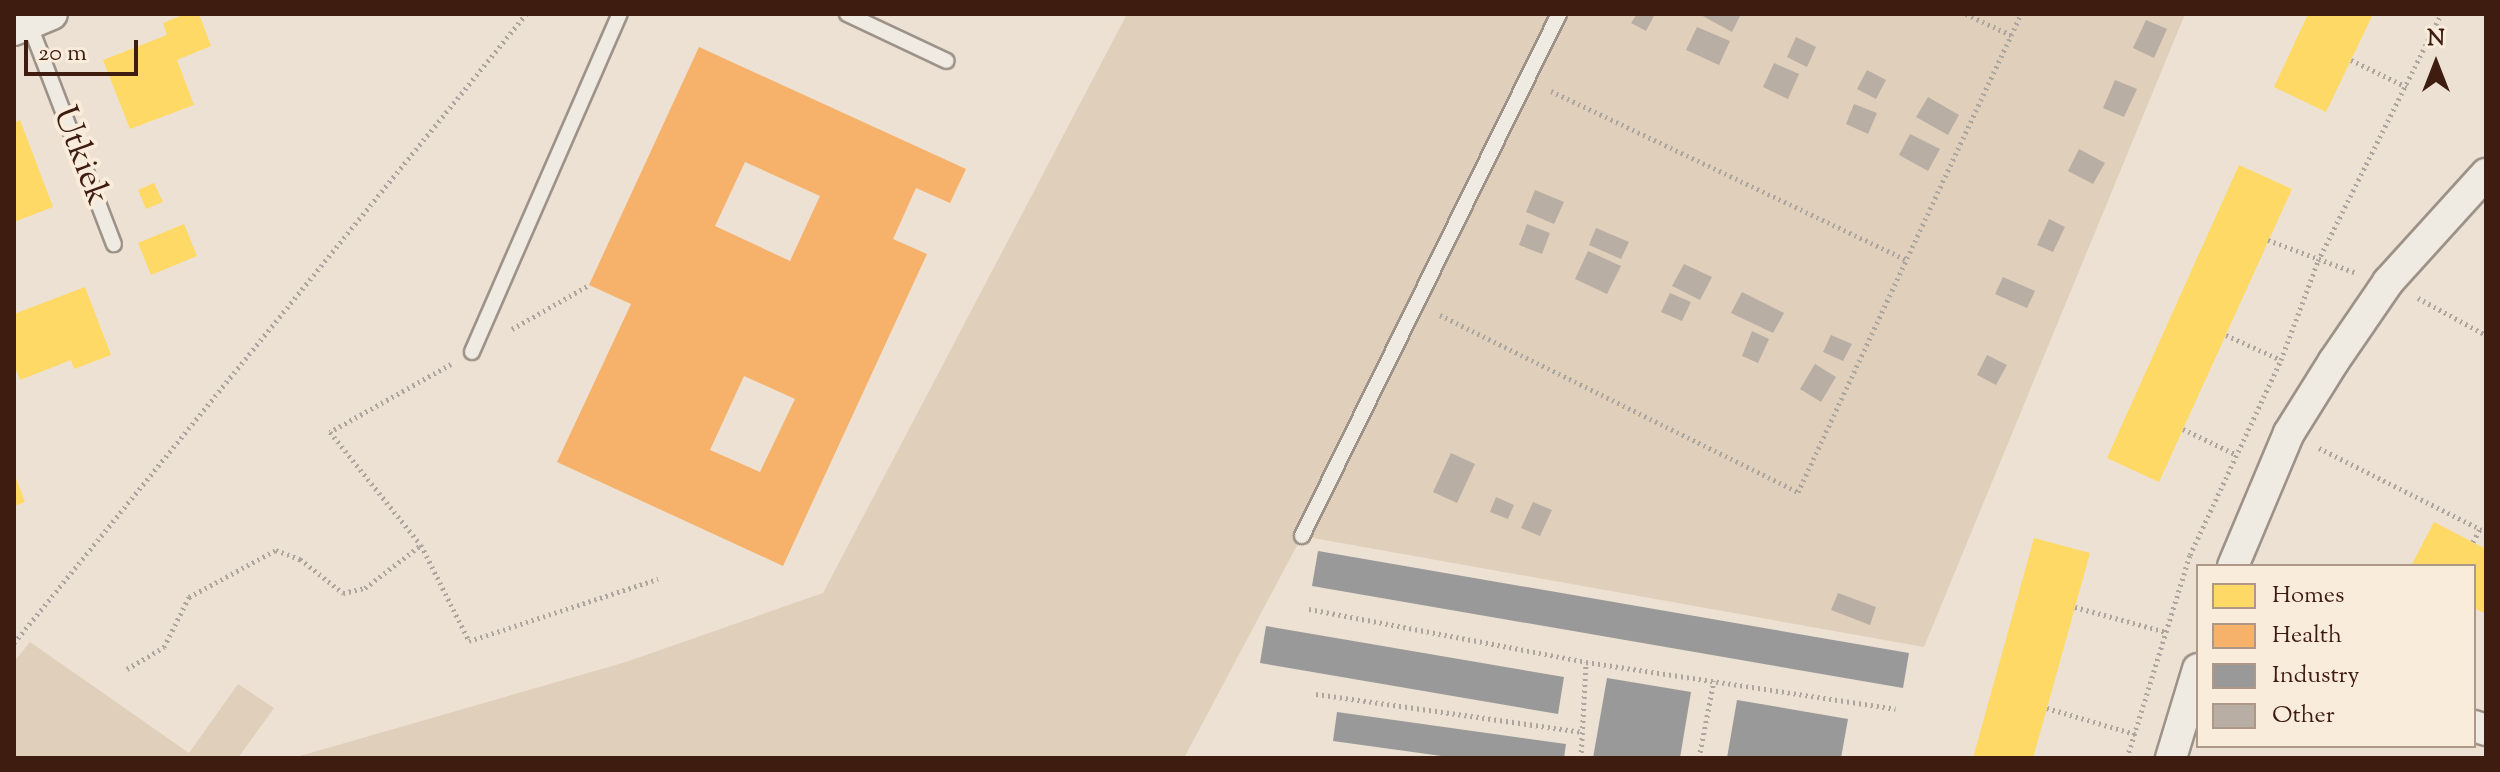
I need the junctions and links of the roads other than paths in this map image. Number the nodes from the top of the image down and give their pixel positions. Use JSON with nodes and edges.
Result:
{"nodes":[{"id":1,"x":620,"y":14,"type":"edge"},
{"id":2,"x":847,"y":14,"type":"edge"},
{"id":3,"x":1559,"y":14,"type":"edge"},
{"id":4,"x":32,"y":22,"type":"edge"},
{"id":5,"x":947,"y":61,"type":"dead end"},
{"id":6,"x":2486,"y":174,"type":"edge"},
{"id":7,"x":114,"y":244,"type":"dead end"},
{"id":8,"x":472,"y":352,"type":"road end"},
{"id":9,"x":1302,"y":536,"type":"dead end"},
{"id":10,"x":2234,"y":564,"type":"edge"},
{"id":11,"x":2196,"y":676,"type":"edge"},
{"id":12,"x":2171,"y":758,"type":"edge"}],
"edges":[{"from":1,"to":8,"type":"lane"},
{"from":2,"to":5,"type":"lane"},
{"from":3,"to":9,"type":"lane"},
{"from":4,"to":7,"type":"lane","name":"Utkiek"},
{"from":6,"to":10,"type":"street"},
{"from":11,"to":12,"type":"street"}]}
